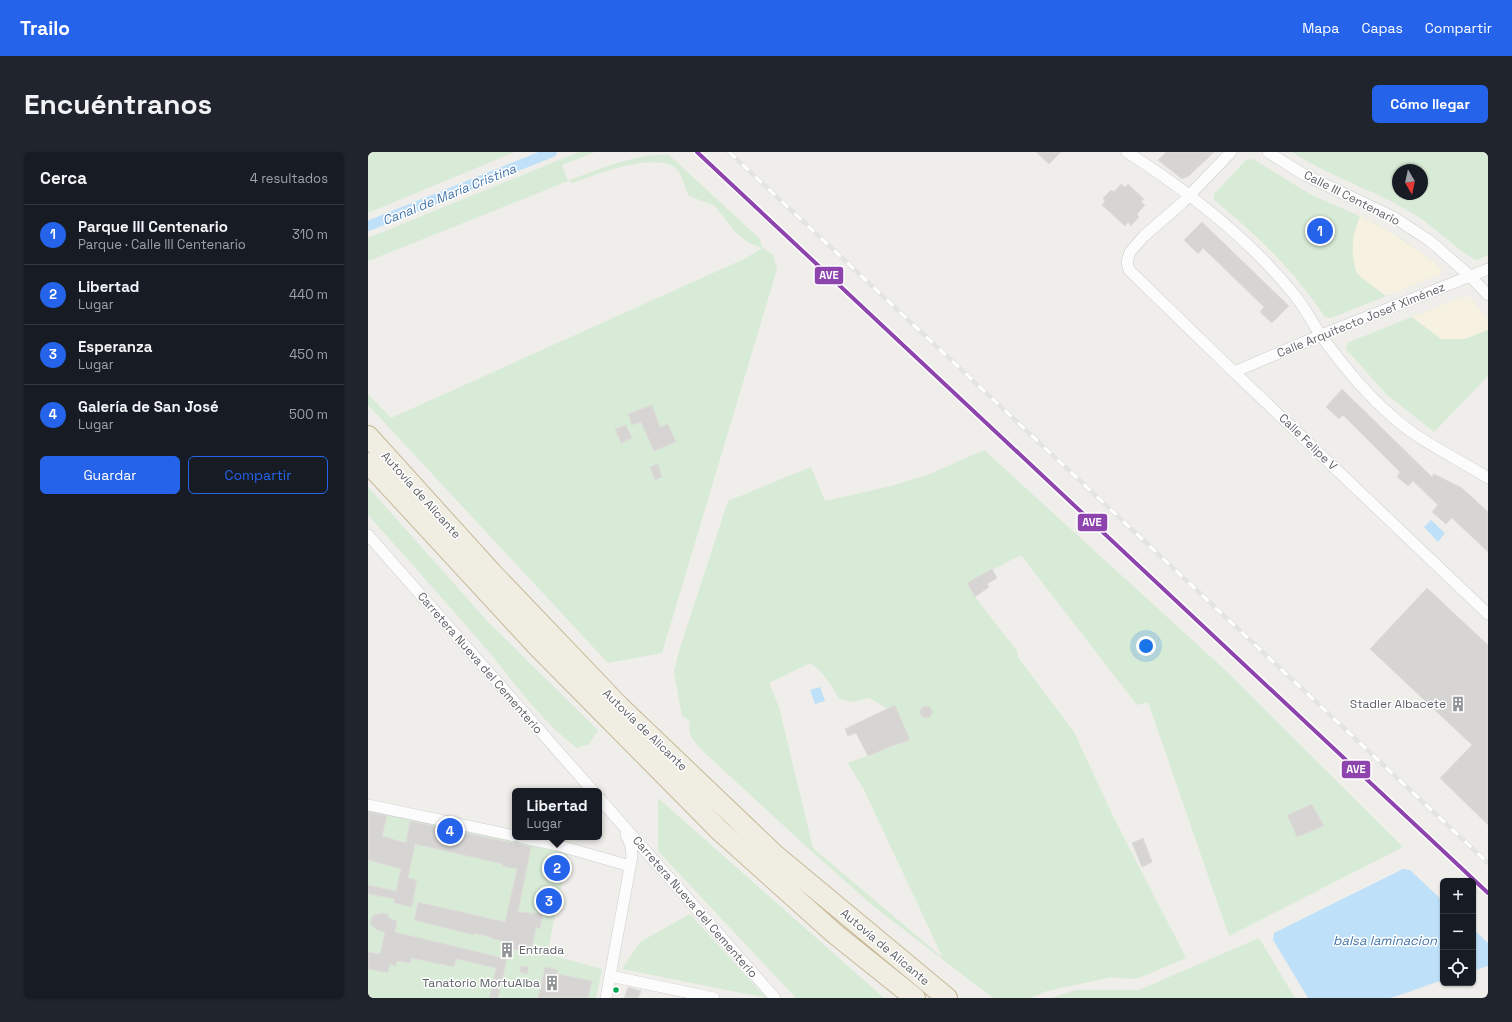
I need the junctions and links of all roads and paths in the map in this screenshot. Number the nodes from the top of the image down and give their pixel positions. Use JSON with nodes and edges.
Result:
{"nodes":[{"id":1,"x":1127,"y":152,"type":"edge"},
{"id":2,"x":1231,"y":152,"type":"edge"},
{"id":3,"x":1268,"y":152,"type":"edge"},
{"id":4,"x":1189,"y":196,"type":"junction"},
{"id":5,"x":1488,"y":269,"type":"edge"},
{"id":6,"x":1470,"y":276,"type":"junction"},
{"id":7,"x":1488,"y":295,"type":"edge"},
{"id":8,"x":1321,"y":335,"type":"junction"},
{"id":9,"x":1234,"y":372,"type":"junction"},
{"id":10,"x":368,"y":436,"type":"edge"},
{"id":11,"x":368,"y":463,"type":"edge"},
{"id":12,"x":1488,"y":478,"type":"edge"},
{"id":13,"x":368,"y":535,"type":"edge"},
{"id":14,"x":1488,"y":614,"type":"edge"},
{"id":15,"x":589,"y":788,"type":"edge"},
{"id":16,"x":602,"y":801,"type":"edge"},
{"id":17,"x":368,"y":804,"type":"edge"},
{"id":18,"x":625,"y":828,"type":"junction"},
{"id":19,"x":512,"y":835,"type":"edge"},
{"id":20,"x":534,"y":840,"type":"edge"},
{"id":21,"x":630,"y":866,"type":"junction"},
{"id":22,"x":835,"y":934,"type":"junction"},
{"id":23,"x":610,"y":976,"type":"junction"},
{"id":24,"x":606,"y":998,"type":"edge"},
{"id":25,"x":714,"y":998,"type":"edge"},
{"id":26,"x":775,"y":998,"type":"edge"},
{"id":27,"x":899,"y":998,"type":"edge"},
{"id":28,"x":915,"y":998,"type":"edge"},
{"id":29,"x":946,"y":998,"type":"edge"}],
"edges":[{"from":1,"to":4,"type":"street"},
{"from":2,"to":4,"type":"street"},
{"from":3,"to":6,"type":"street","name":"Calle III Centenario"},
{"from":4,"to":8,"type":"street"},
{"from":4,"to":9,"type":"street","name":"Calle Felipe V"},
{"from":5,"to":6,"type":"street","name":"Calle Arquitecto Josef Ximénez"},
{"from":6,"to":7,"type":"street","name":"Calle III Centenario"},
{"from":6,"to":8,"type":"street","name":"Calle Arquitecto Josef Ximénez"},
{"from":8,"to":9,"type":"street","name":"Calle Arquitecto Josef Ximénez"},
{"from":8,"to":12,"type":"street"},
{"from":9,"to":14,"type":"street","name":"Calle Felipe V"},
{"from":10,"to":29,"type":"highway","name":"Autovía de Alicante"},
{"from":11,"to":22,"type":"highway","name":"Autovía de Alicante"},
{"from":13,"to":15,"type":"street","name":"Carretera Nueva del Cementerio"},
{"from":16,"to":18,"type":"street","name":"Carretera Nueva del Cementerio"},
{"from":17,"to":19,"type":"street"},
{"from":18,"to":21,"type":"street"},
{"from":18,"to":26,"type":"street","name":"Carretera Nueva del Cementerio"},
{"from":20,"to":21,"type":"street"},
{"from":21,"to":23,"type":"street"},
{"from":22,"to":27,"type":"highway"},
{"from":22,"to":28,"type":"highway","name":"Autovía de Alicante"},
{"from":23,"to":24,"type":"street"},
{"from":23,"to":25,"type":"street"}]}
